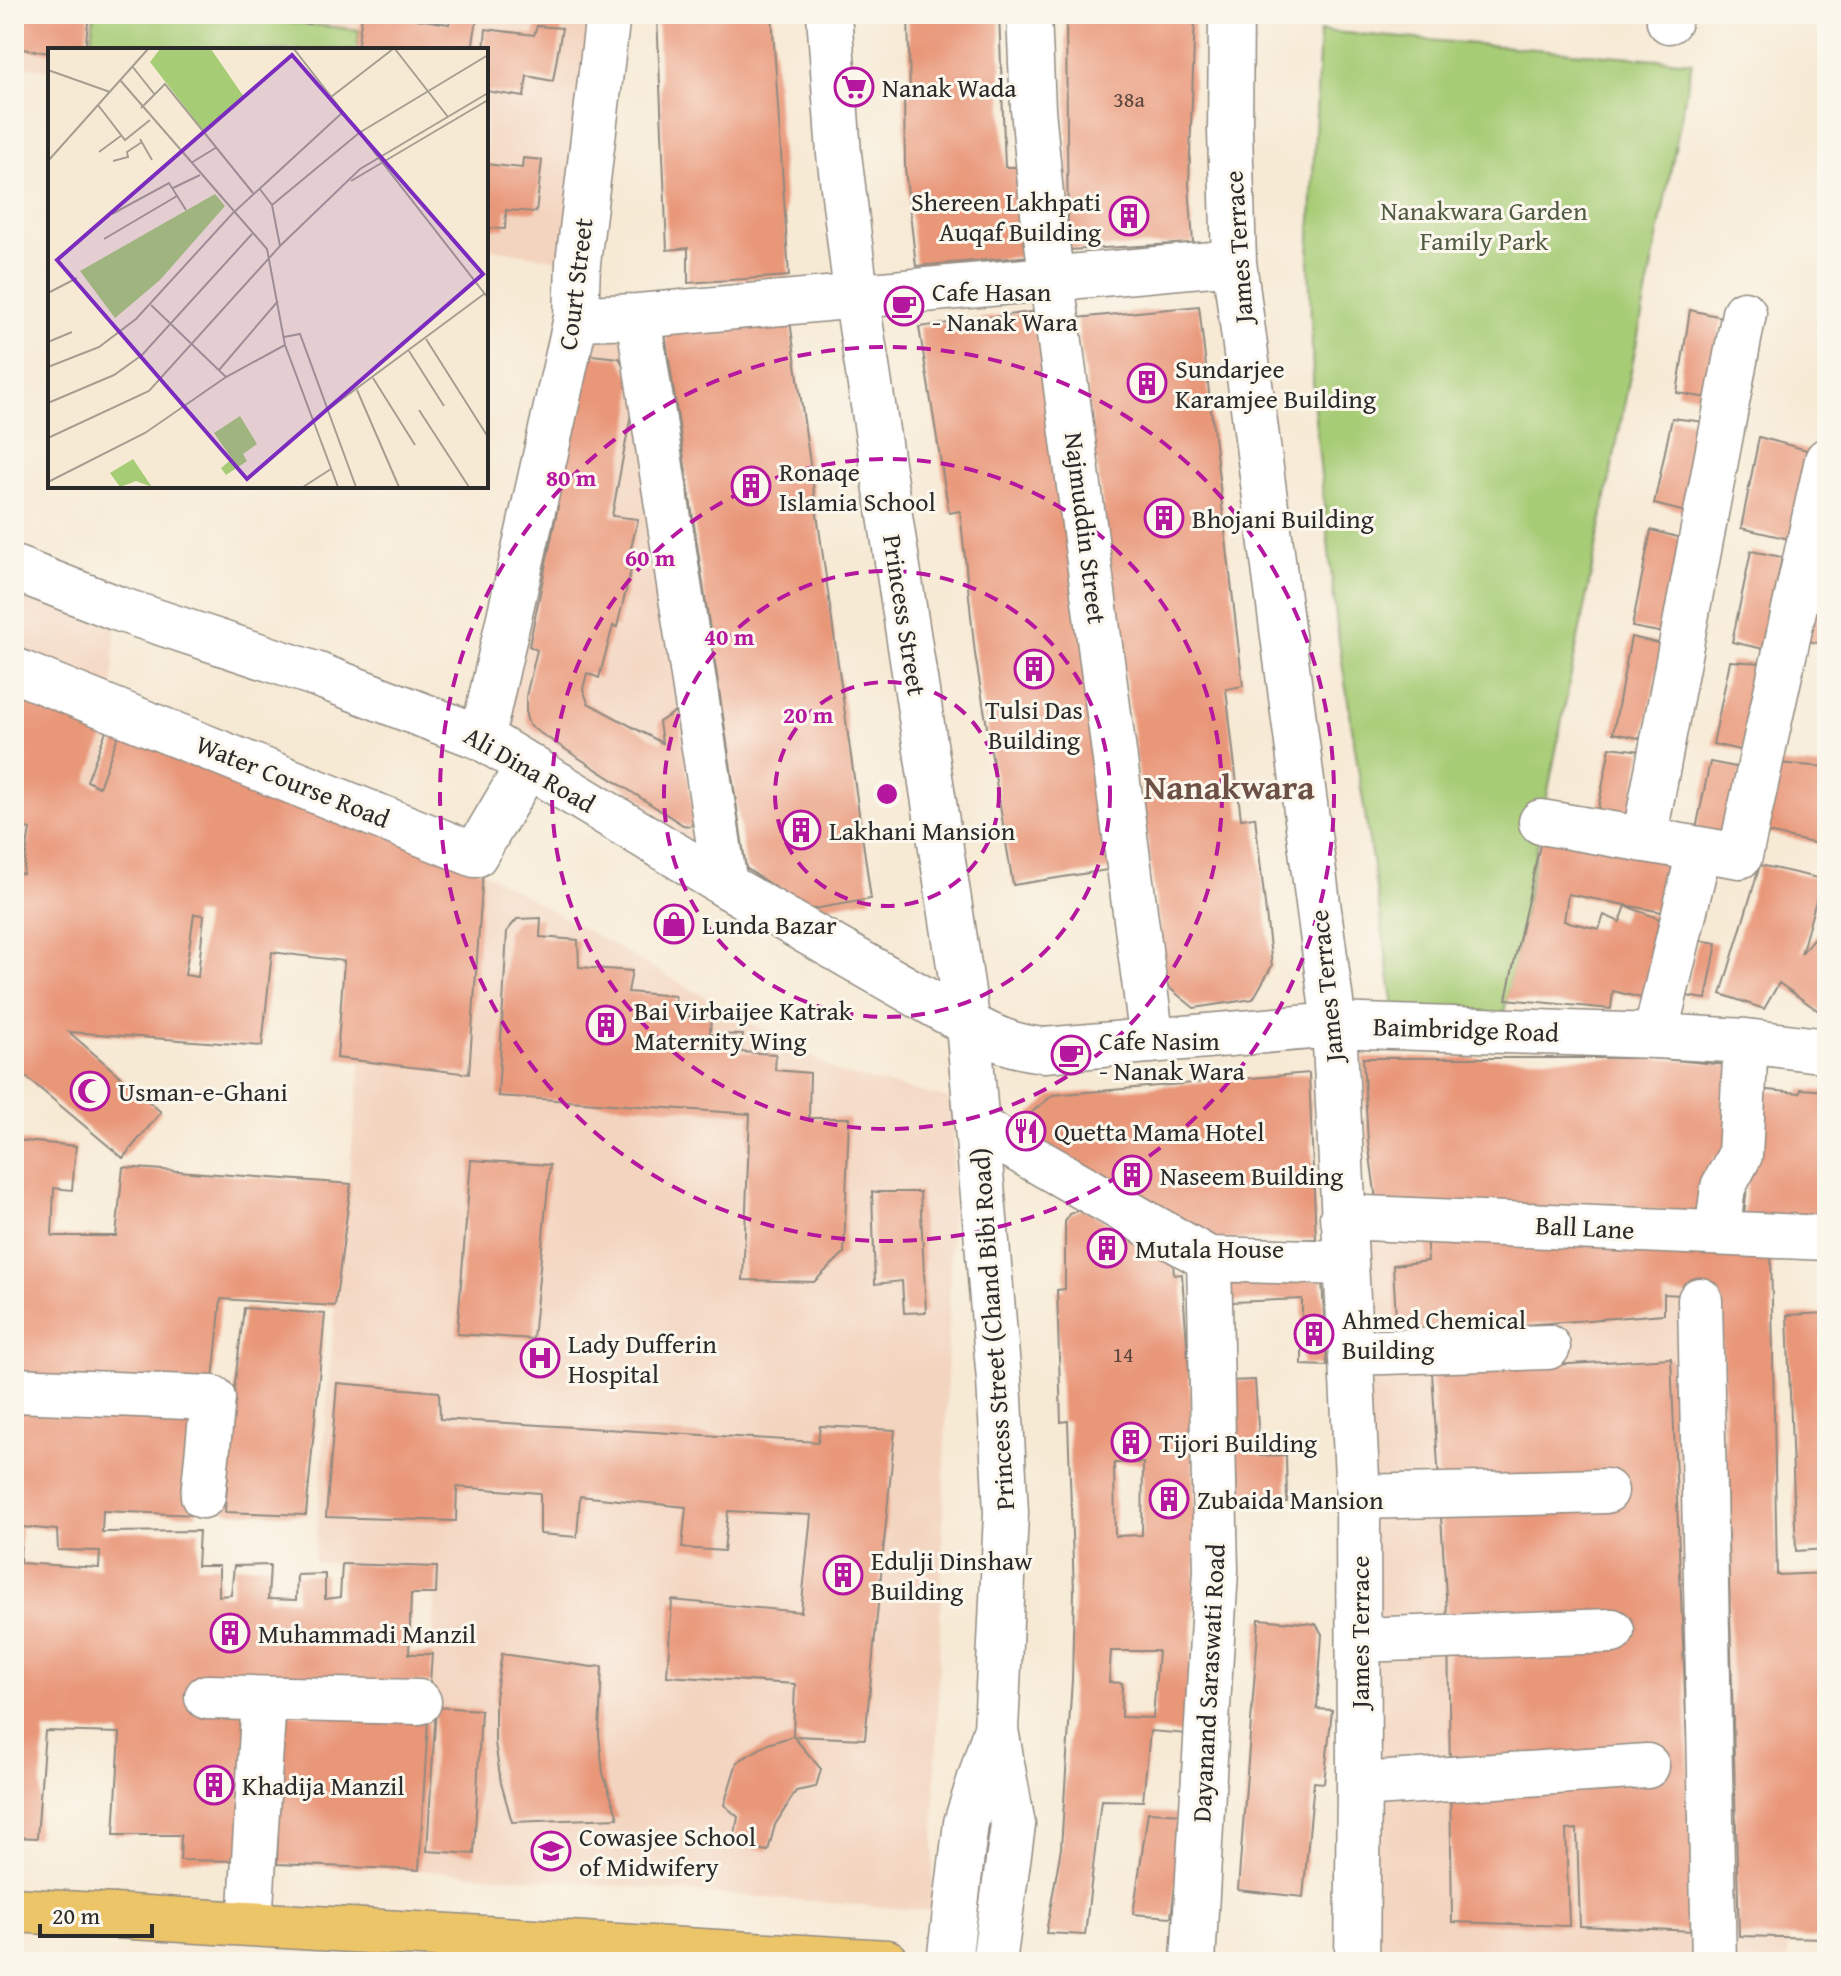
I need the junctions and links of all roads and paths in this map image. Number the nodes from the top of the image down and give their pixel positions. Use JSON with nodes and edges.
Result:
{"nodes":[{"id":1,"x":608,"y":14,"type":"edge"},
{"id":2,"x":829,"y":14,"type":"edge"},
{"id":3,"x":1029,"y":14,"type":"edge"},
{"id":4,"x":1231,"y":14,"type":"edge"},
{"id":5,"x":1234,"y":262,"type":"junction"},
{"id":6,"x":1053,"y":278,"type":"junction"},
{"id":7,"x":856,"y":294,"type":"junction"},
{"id":8,"x":1744,"y":313,"type":"dead end"},
{"id":9,"x":638,"y":316,"type":"junction"},
{"id":10,"x":576,"y":318,"type":"junction"},
{"id":11,"x":1827,"y":460,"type":"edge"},
{"id":12,"x":14,"y":568,"type":"edge"},
{"id":13,"x":14,"y":670,"type":"edge"},
{"id":14,"x":482,"y":738,"type":"junction"},
{"id":15,"x":528,"y":765,"type":"junction"},
{"id":16,"x":1541,"y":822,"type":"dead end"},
{"id":17,"x":1644,"y":840,"type":"junction"},
{"id":18,"x":1699,"y":851,"type":"junction"},
{"id":19,"x":725,"y":885,"type":"junction"},
{"id":20,"x":968,"y":1024,"type":"junction"},
{"id":21,"x":1334,"y":1025,"type":"junction"},
{"id":22,"x":1655,"y":1036,"type":"junction"},
{"id":23,"x":1152,"y":1041,"type":"junction"},
{"id":24,"x":1746,"y":1041,"type":"junction"},
{"id":25,"x":1827,"y":1051,"type":"edge"},
{"id":26,"x":978,"y":1127,"type":"junction"},
{"id":27,"x":1342,"y":1217,"type":"junction"},
{"id":28,"x":1717,"y":1233,"type":"junction"},
{"id":29,"x":1827,"y":1238,"type":"edge"},
{"id":30,"x":1209,"y":1259,"type":"junction"},
{"id":31,"x":1345,"y":1263,"type":"junction"},
{"id":32,"x":1700,"y":1300,"type":"dead end"},
{"id":33,"x":1548,"y":1347,"type":"dead end"},
{"id":34,"x":1351,"y":1353,"type":"junction"},
{"id":35,"x":14,"y":1390,"type":"edge"},
{"id":36,"x":1606,"y":1491,"type":"dead end"},
{"id":37,"x":203,"y":1496,"type":"dead end"},
{"id":38,"x":1358,"y":1497,"type":"junction"},
{"id":39,"x":1612,"y":1631,"type":"dead end"},
{"id":40,"x":1359,"y":1640,"type":"junction"},
{"id":41,"x":207,"y":1697,"type":"dead end"},
{"id":42,"x":264,"y":1699,"type":"junction"},
{"id":43,"x":419,"y":1702,"type":"dead end"},
{"id":44,"x":996,"y":1730,"type":"junction"},
{"id":45,"x":1647,"y":1766,"type":"dead end"},
{"id":46,"x":1359,"y":1785,"type":"junction"},
{"id":47,"x":14,"y":1910,"type":"edge"},
{"id":48,"x":250,"y":1923,"type":"junction"},
{"id":49,"x":887,"y":1962,"type":"edge"},
{"id":50,"x":949,"y":1962,"type":"edge"},
{"id":51,"x":994,"y":1962,"type":"edge"},
{"id":52,"x":1193,"y":1962,"type":"edge"},
{"id":53,"x":1357,"y":1962,"type":"edge"},
{"id":54,"x":1714,"y":1962,"type":"edge"}],
"edges":[{"from":1,"to":10,"type":"street","name":"Court Street"},
{"from":2,"to":7,"type":"street","name":"Princess Street"},
{"from":3,"to":6,"type":"street","name":"Najmuddin Street"},
{"from":4,"to":5,"type":"street","name":"James Terrace"},
{"from":5,"to":6,"type":"street"},
{"from":5,"to":21,"type":"street","name":"James Terrace"},
{"from":6,"to":7,"type":"street"},
{"from":6,"to":23,"type":"street","name":"Najmuddin Street"},
{"from":7,"to":9,"type":"street"},
{"from":7,"to":20,"type":"street","name":"Princess Street"},
{"from":8,"to":17,"type":"street"},
{"from":9,"to":10,"type":"street"},
{"from":9,"to":19,"type":"street"},
{"from":10,"to":14,"type":"street","name":"Court Street"},
{"from":11,"to":18,"type":"street"},
{"from":12,"to":14,"type":"street","name":"Ali Dina Road"},
{"from":13,"to":15,"type":"street","name":"Water Course Road"},
{"from":14,"to":15,"type":"street","name":"Ali Dina Road"},
{"from":15,"to":19,"type":"street","name":"Ali Dina Road"},
{"from":16,"to":17,"type":"street"},
{"from":17,"to":18,"type":"street"},
{"from":18,"to":22,"type":"street"},
{"from":19,"to":20,"type":"street","name":"Ali Dina Road"},
{"from":20,"to":23,"type":"street","name":"Baimbridge Road"},
{"from":20,"to":26,"type":"street","name":"Princess Street (Chand Bibi Road)"},
{"from":21,"to":22,"type":"street","name":"Baimbridge Road"},
{"from":21,"to":23,"type":"street","name":"Baimbridge Road"},
{"from":21,"to":27,"type":"street","name":"James Terrace"},
{"from":22,"to":24,"type":"street","name":"Baimbridge Road"},
{"from":24,"to":25,"type":"street","name":"Baimbridge Road"},
{"from":24,"to":28,"type":"street"},
{"from":26,"to":30,"type":"street"},
{"from":26,"to":44,"type":"street","name":"Princess Street (Chand Bibi Road)"},
{"from":27,"to":28,"type":"street","name":"Ball Lane"},
{"from":27,"to":31,"type":"street","name":"James Terrace"},
{"from":28,"to":29,"type":"street","name":"Ball Lane"},
{"from":30,"to":31,"type":"street"},
{"from":30,"to":52,"type":"street","name":"Dayanand Saraswati Road"},
{"from":31,"to":34,"type":"street","name":"James Terrace"},
{"from":32,"to":54,"type":"street"},
{"from":33,"to":34,"type":"street"},
{"from":34,"to":38,"type":"street","name":"James Terrace"},
{"from":35,"to":37,"type":"street"},
{"from":36,"to":38,"type":"street"},
{"from":38,"to":40,"type":"street","name":"James Terrace"},
{"from":39,"to":40,"type":"street"},
{"from":40,"to":46,"type":"street","name":"James Terrace"},
{"from":41,"to":42,"type":"street"},
{"from":42,"to":43,"type":"street"},
{"from":42,"to":48,"type":"street"},
{"from":44,"to":50,"type":"street","name":"Princess Street (Chand Bibi Road)"},
{"from":44,"to":51,"type":"street","name":"Princess Street (Chand Bibi Road)"},
{"from":45,"to":46,"type":"street"},
{"from":46,"to":53,"type":"street","name":"James Terrace"},
{"from":47,"to":48,"type":"main road"},
{"from":48,"to":49,"type":"main road"}]}
